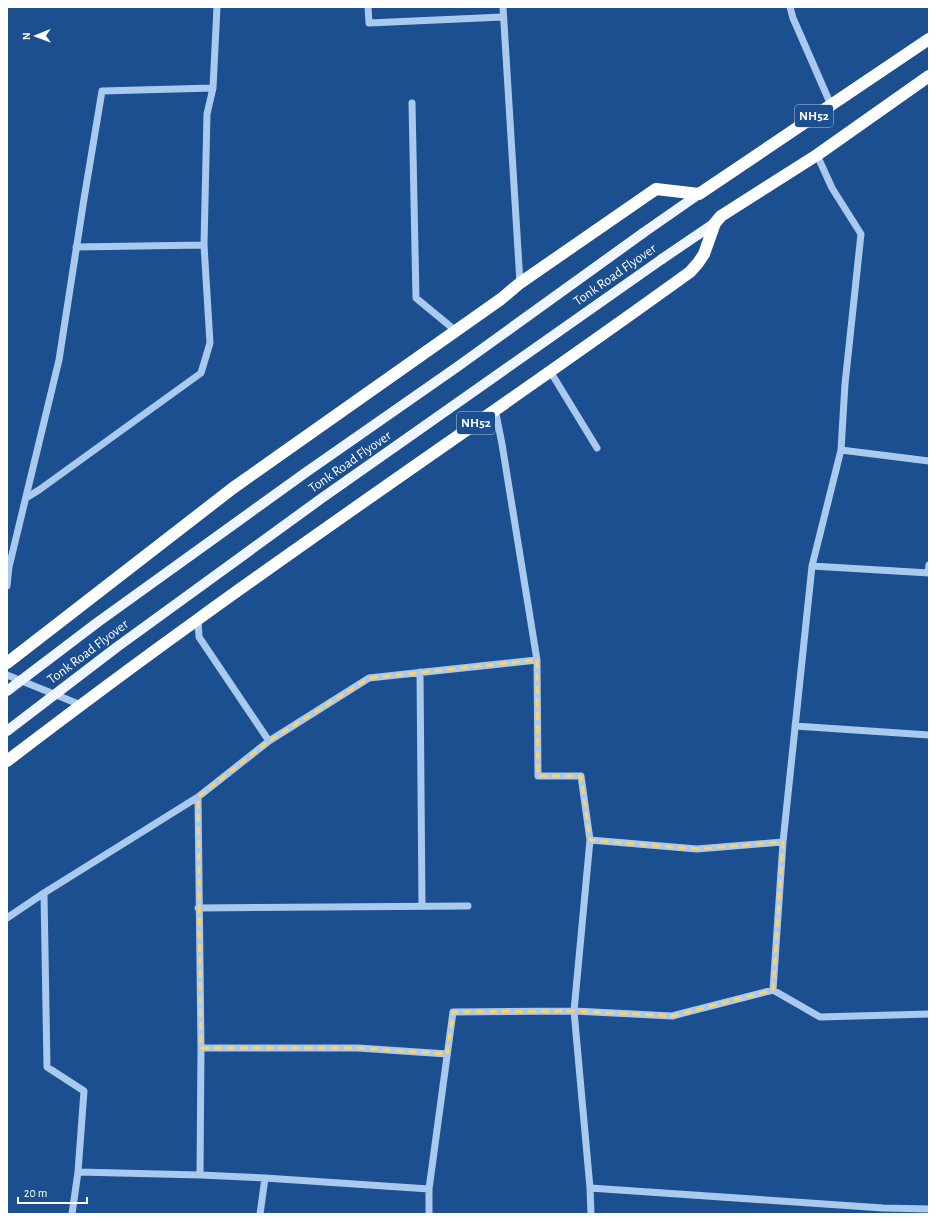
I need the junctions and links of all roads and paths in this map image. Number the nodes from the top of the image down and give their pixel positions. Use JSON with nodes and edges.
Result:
{"nodes":[{"id":1,"x":217,"y":7,"type":"edge"},
{"id":2,"x":368,"y":7,"type":"edge"},
{"id":3,"x":503,"y":7,"type":"edge"},
{"id":4,"x":790,"y":7,"type":"edge"},
{"id":5,"x":504,"y":17,"type":"junction"},
{"id":6,"x":929,"y":39,"type":"edge"},
{"id":7,"x":929,"y":76,"type":"edge"},
{"id":8,"x":213,"y":88,"type":"junction"},
{"id":9,"x":412,"y":104,"type":"dead end"},
{"id":10,"x":831,"y":105,"type":"junction"},
{"id":11,"x":817,"y":155,"type":"junction"},
{"id":12,"x":699,"y":194,"type":"junction"},
{"id":13,"x":715,"y":223,"type":"junction"},
{"id":14,"x":204,"y":245,"type":"junction"},
{"id":15,"x":76,"y":247,"type":"junction"},
{"id":16,"x":520,"y":283,"type":"junction"},
{"id":17,"x":456,"y":331,"type":"junction"},
{"id":18,"x":550,"y":371,"type":"junction"},
{"id":19,"x":495,"y":409,"type":"junction"},
{"id":20,"x":597,"y":448,"type":"dead end"},
{"id":21,"x":841,"y":450,"type":"junction"},
{"id":22,"x":929,"y":461,"type":"edge"},
{"id":23,"x":26,"y":498,"type":"junction"},
{"id":24,"x":929,"y":565,"type":"edge"},
{"id":25,"x":812,"y":566,"type":"junction"},
{"id":26,"x":8,"y":567,"type":"edge"},
{"id":27,"x":929,"y":573,"type":"edge"},
{"id":28,"x":7,"y":586,"type":"edge"},
{"id":29,"x":198,"y":619,"type":"junction"},
{"id":30,"x":537,"y":660,"type":"junction"},
{"id":31,"x":7,"y":663,"type":"edge"},
{"id":32,"x":420,"y":672,"type":"junction"},
{"id":33,"x":7,"y":674,"type":"edge"},
{"id":34,"x":7,"y":691,"type":"edge"},
{"id":35,"x":81,"y":705,"type":"junction"},
{"id":36,"x":795,"y":726,"type":"junction"},
{"id":37,"x":7,"y":730,"type":"edge"},
{"id":38,"x":929,"y":735,"type":"edge"},
{"id":39,"x":269,"y":741,"type":"junction"},
{"id":40,"x":7,"y":761,"type":"edge"},
{"id":41,"x":198,"y":797,"type":"junction"},
{"id":42,"x":590,"y":840,"type":"junction"},
{"id":43,"x":783,"y":842,"type":"junction"},
{"id":44,"x":44,"y":893,"type":"junction"},
{"id":45,"x":422,"y":906,"type":"junction"},
{"id":46,"x":468,"y":906,"type":"dead end"},
{"id":47,"x":198,"y":908,"type":"junction"},
{"id":48,"x":7,"y":918,"type":"edge"},
{"id":49,"x":773,"y":990,"type":"junction"},
{"id":50,"x":574,"y":1011,"type":"junction"},
{"id":51,"x":929,"y":1014,"type":"edge"},
{"id":52,"x":200,"y":1048,"type":"junction"},
{"id":53,"x":447,"y":1054,"type":"junction"},
{"id":54,"x":78,"y":1172,"type":"junction"},
{"id":55,"x":200,"y":1175,"type":"junction"},
{"id":56,"x":265,"y":1178,"type":"junction"},
{"id":57,"x":590,"y":1188,"type":"junction"},
{"id":58,"x":429,"y":1189,"type":"junction"},
{"id":59,"x":929,"y":1209,"type":"edge"},
{"id":60,"x":72,"y":1214,"type":"edge"},
{"id":61,"x":260,"y":1214,"type":"edge"},
{"id":62,"x":429,"y":1214,"type":"edge"},
{"id":63,"x":591,"y":1214,"type":"edge"}],
"edges":[{"from":1,"to":8,"type":"street"},
{"from":2,"to":5,"type":"street"},
{"from":3,"to":5,"type":"street"},
{"from":4,"to":10,"type":"street"},
{"from":5,"to":16,"type":"street"},
{"from":6,"to":10,"type":"highway","number":"NH52"},
{"from":7,"to":11,"type":"highway","number":"NH52"},
{"from":8,"to":14,"type":"street"},
{"from":8,"to":15,"type":"street"},
{"from":9,"to":17,"type":"street"},
{"from":10,"to":12,"type":"highway","number":"NH52"},
{"from":11,"to":13,"type":"highway","number":"NH52"},
{"from":11,"to":21,"type":"street"},
{"from":12,"to":16,"type":"highway"},
{"from":12,"to":34,"type":"main road","name":"Tonk Road Flyover","bridge":true},
{"from":13,"to":18,"type":"highway","number":"NH52"},
{"from":13,"to":37,"type":"main road","name":"Tonk Road Flyover","bridge":true},
{"from":14,"to":15,"type":"street"},
{"from":14,"to":23,"type":"street"},
{"from":15,"to":23,"type":"street"},
{"from":16,"to":17,"type":"highway"},
{"from":17,"to":31,"type":"highway"},
{"from":18,"to":19,"type":"highway","number":"NH52"},
{"from":18,"to":20,"type":"street"},
{"from":19,"to":29,"type":"highway","number":"NH52"},
{"from":19,"to":30,"type":"street"},
{"from":21,"to":22,"type":"street"},
{"from":21,"to":25,"type":"street"},
{"from":23,"to":26,"type":"street"},
{"from":24,"to":27,"type":"street"},
{"from":25,"to":27,"type":"street"},
{"from":25,"to":36,"type":"street"},
{"from":26,"to":28,"type":"street"},
{"from":29,"to":35,"type":"highway","number":"NH52"},
{"from":29,"to":39,"type":"street"},
{"from":30,"to":32,"type":"street"},
{"from":30,"to":42,"type":"street"},
{"from":32,"to":39,"type":"street"},
{"from":32,"to":45,"type":"street"},
{"from":33,"to":35,"type":"street"},
{"from":35,"to":40,"type":"highway","number":"NH52"},
{"from":36,"to":38,"type":"street"},
{"from":36,"to":43,"type":"street"},
{"from":39,"to":41,"type":"street"},
{"from":41,"to":44,"type":"street"},
{"from":41,"to":47,"type":"street"},
{"from":42,"to":43,"type":"street"},
{"from":42,"to":50,"type":"street"},
{"from":43,"to":49,"type":"street"},
{"from":44,"to":48,"type":"street"},
{"from":44,"to":54,"type":"street"},
{"from":45,"to":46,"type":"street"},
{"from":45,"to":47,"type":"street"},
{"from":47,"to":52,"type":"street"},
{"from":49,"to":50,"type":"street"},
{"from":49,"to":51,"type":"street"},
{"from":50,"to":53,"type":"street"},
{"from":50,"to":57,"type":"street"},
{"from":52,"to":53,"type":"street"},
{"from":52,"to":55,"type":"street"},
{"from":53,"to":58,"type":"street"},
{"from":54,"to":55,"type":"street"},
{"from":54,"to":60,"type":"street"},
{"from":55,"to":56,"type":"street"},
{"from":56,"to":58,"type":"street"},
{"from":56,"to":61,"type":"street"},
{"from":57,"to":59,"type":"street"},
{"from":57,"to":63,"type":"street"},
{"from":58,"to":62,"type":"street"}]}
